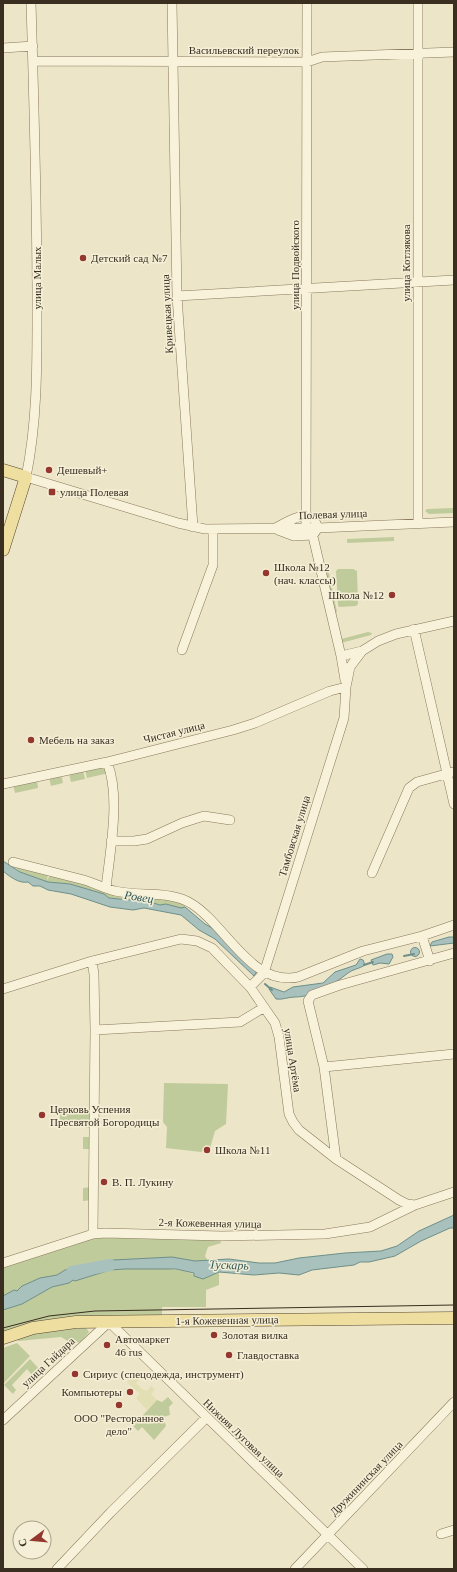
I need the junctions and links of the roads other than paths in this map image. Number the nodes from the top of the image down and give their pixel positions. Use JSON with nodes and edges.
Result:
{"nodes":[{"id":1,"x":31,"y":3,"type":"edge"},
{"id":2,"x":172,"y":3,"type":"edge"},
{"id":3,"x":307,"y":3,"type":"edge"},
{"id":4,"x":418,"y":3,"type":"edge"},
{"id":5,"x":32,"y":46,"type":"junction"},
{"id":6,"x":3,"y":48,"type":"edge"},
{"id":7,"x":454,"y":52,"type":"edge"},
{"id":8,"x":418,"y":54,"type":"junction"},
{"id":9,"x":33,"y":61,"type":"junction"},
{"id":10,"x":172,"y":61,"type":"junction"},
{"id":11,"x":307,"y":62,"type":"junction"},
{"id":12,"x":454,"y":280,"type":"edge"},
{"id":13,"x":419,"y":281,"type":"junction"},
{"id":14,"x":307,"y":289,"type":"junction"},
{"id":15,"x":177,"y":296,"type":"junction"},
{"id":16,"x":3,"y":470,"type":"edge"},
{"id":17,"x":26,"y":477,"type":"junction"},
{"id":18,"x":306,"y":516,"type":"junction"},
{"id":19,"x":454,"y":522,"type":"edge"},
{"id":20,"x":418,"y":523,"type":"junction"},
{"id":21,"x":193,"y":527,"type":"junction"},
{"id":22,"x":273,"y":528,"type":"junction"},
{"id":23,"x":213,"y":530,"type":"junction"},
{"id":24,"x":312,"y":530,"type":"junction"},
{"id":25,"x":3,"y":550,"type":"edge"},
{"id":26,"x":454,"y":621,"type":"edge"},
{"id":27,"x":414,"y":629,"type":"junction"},
{"id":28,"x":182,"y":650,"type":"dead end"},
{"id":29,"x":362,"y":650,"type":"junction"},
{"id":30,"x":341,"y":656,"type":"junction"},
{"id":31,"x":346,"y":687,"type":"junction"},
{"id":32,"x":107,"y":762,"type":"junction"},
{"id":33,"x":451,"y":773,"type":"edge"},
{"id":34,"x":3,"y":784,"type":"edge"},
{"id":35,"x":454,"y":804,"type":"edge"},
{"id":36,"x":230,"y":820,"type":"dead end"},
{"id":37,"x":111,"y":841,"type":"junction"},
{"id":38,"x":13,"y":862,"type":"dead end"},
{"id":39,"x":372,"y":873,"type":"dead end"},
{"id":40,"x":106,"y":888,"type":"junction"},
{"id":41,"x":454,"y":925,"type":"edge"},
{"id":42,"x":422,"y":936,"type":"junction"},
{"id":43,"x":454,"y":953,"type":"edge"},
{"id":44,"x":92,"y":961,"type":"junction"},
{"id":45,"x":430,"y":961,"type":"junction"},
{"id":46,"x":264,"y":972,"type":"junction"},
{"id":47,"x":250,"y":987,"type":"junction"},
{"id":48,"x":3,"y":989,"type":"edge"},
{"id":49,"x":263,"y":1008,"type":"junction"},
{"id":50,"x":95,"y":1030,"type":"junction"},
{"id":51,"x":454,"y":1054,"type":"edge"},
{"id":52,"x":324,"y":1067,"type":"junction"},
{"id":53,"x":336,"y":1158,"type":"junction"},
{"id":54,"x":454,"y":1192,"type":"edge"},
{"id":55,"x":415,"y":1205,"type":"junction"},
{"id":56,"x":94,"y":1234,"type":"junction"},
{"id":57,"x":3,"y":1263,"type":"edge"},
{"id":58,"x":454,"y":1318,"type":"edge"},
{"id":59,"x":109,"y":1322,"type":"junction"},
{"id":60,"x":3,"y":1338,"type":"edge"},
{"id":61,"x":454,"y":1402,"type":"edge"},
{"id":62,"x":206,"y":1418,"type":"junction"},
{"id":63,"x":3,"y":1420,"type":"edge"},
{"id":64,"x":454,"y":1530,"type":"edge"},
{"id":65,"x":441,"y":1534,"type":"dead end"},
{"id":66,"x":328,"y":1535,"type":"junction"},
{"id":67,"x":57,"y":1569,"type":"edge"},
{"id":68,"x":295,"y":1569,"type":"edge"},
{"id":69,"x":363,"y":1569,"type":"edge"}],
"edges":[{"from":1,"to":5,"type":"street","name":"улица Малых"},
{"from":2,"to":10,"type":"street","name":"Кривецкая улица"},
{"from":3,"to":11,"type":"street","name":"улица Подвойского"},
{"from":4,"to":8,"type":"street","name":"улица Котлякова"},
{"from":5,"to":6,"type":"street"},
{"from":5,"to":9,"type":"street","name":"улица Малых"},
{"from":7,"to":8,"type":"street","name":"Васильевский переулок"},
{"from":8,"to":11,"type":"street","name":"Васильевский переулок"},
{"from":8,"to":13,"type":"street","name":"улица Котлякова"},
{"from":9,"to":10,"type":"street","name":"Васильевский переулок"},
{"from":9,"to":17,"type":"street","name":"улица Малых"},
{"from":10,"to":11,"type":"street","name":"Васильевский переулок"},
{"from":10,"to":15,"type":"street","name":"Кривецкая улица"},
{"from":11,"to":14,"type":"street","name":"улица Подвойского"},
{"from":12,"to":13,"type":"street"},
{"from":13,"to":14,"type":"street"},
{"from":13,"to":20,"type":"street","name":"улица Котлякова"},
{"from":14,"to":15,"type":"street"},
{"from":14,"to":18,"type":"street","name":"улица Подвойского"},
{"from":15,"to":21,"type":"street","name":"Кривецкая улица"},
{"from":16,"to":17,"type":"main road"},
{"from":17,"to":21,"type":"street","name":"Полевая улица"},
{"from":17,"to":25,"type":"main road","name":"улица Малых"},
{"from":18,"to":22,"type":"street"},
{"from":18,"to":24,"type":"street","name":"улица Подвойского"},
{"from":19,"to":20,"type":"street","name":"Полевая улица"},
{"from":20,"to":24,"type":"street","name":"Полевая улица"},
{"from":21,"to":23,"type":"street","name":"Полевая улица"},
{"from":22,"to":23,"type":"street","name":"Полевая улица"},
{"from":22,"to":24,"type":"street","name":"Полевая улица"},
{"from":23,"to":28,"type":"street"},
{"from":24,"to":30,"type":"street","name":"Тамбовская улица"},
{"from":26,"to":27,"type":"street","name":"Тамбовская улица"},
{"from":27,"to":29,"type":"street","name":"Тамбовская улица"},
{"from":27,"to":33,"type":"street"},
{"from":29,"to":30,"type":"street","name":"Тамбовская улица"},
{"from":29,"to":31,"type":"street","name":"Тамбовская улица"},
{"from":30,"to":31,"type":"street","name":"Тамбовская улица"},
{"from":31,"to":32,"type":"street","name":"Чистая улица"},
{"from":31,"to":46,"type":"street","name":"Тамбовская улица"},
{"from":32,"to":34,"type":"street","name":"Чистая улица"},
{"from":32,"to":37,"type":"street"},
{"from":33,"to":35,"type":"street"},
{"from":33,"to":39,"type":"street"},
{"from":36,"to":37,"type":"street"},
{"from":37,"to":40,"type":"street"},
{"from":38,"to":40,"type":"street"},
{"from":40,"to":46,"type":"street"},
{"from":41,"to":42,"type":"street"},
{"from":42,"to":45,"type":"street"},
{"from":42,"to":46,"type":"street"},
{"from":43,"to":45,"type":"street"},
{"from":44,"to":47,"type":"street","name":"улица Артёма"},
{"from":44,"to":48,"type":"street","name":"улица Артёма"},
{"from":44,"to":50,"type":"street"},
{"from":45,"to":52,"type":"street"},
{"from":46,"to":47,"type":"street","name":"Тамбовская улица"},
{"from":47,"to":49,"type":"street","name":"улица Артёма"},
{"from":49,"to":50,"type":"street"},
{"from":49,"to":53,"type":"street","name":"улица Артёма"},
{"from":50,"to":56,"type":"street"},
{"from":51,"to":52,"type":"street"},
{"from":52,"to":53,"type":"street"},
{"from":53,"to":55,"type":"street","name":"улица Артёма"},
{"from":54,"to":55,"type":"street","name":"2-я Кожевенная улица"},
{"from":55,"to":56,"type":"street","name":"2-я Кожевенная улица"},
{"from":56,"to":57,"type":"street","name":"2-я Кожевенная улица"},
{"from":58,"to":59,"type":"main road","name":"1-я Кожевенная улица"},
{"from":59,"to":60,"type":"main road","name":"1-я Кожевенная улица"},
{"from":59,"to":62,"type":"street","name":"Нижняя Луговая улица"},
{"from":59,"to":63,"type":"street","name":"улица Гайдара"},
{"from":61,"to":66,"type":"street","name":"Дружининская улица"},
{"from":62,"to":66,"type":"street","name":"Нижняя Луговая улица"},
{"from":62,"to":67,"type":"street"},
{"from":64,"to":65,"type":"street"},
{"from":66,"to":68,"type":"street","name":"Дружининская улица"},
{"from":66,"to":69,"type":"street","name":"Нижняя Луговая улица"}]}
